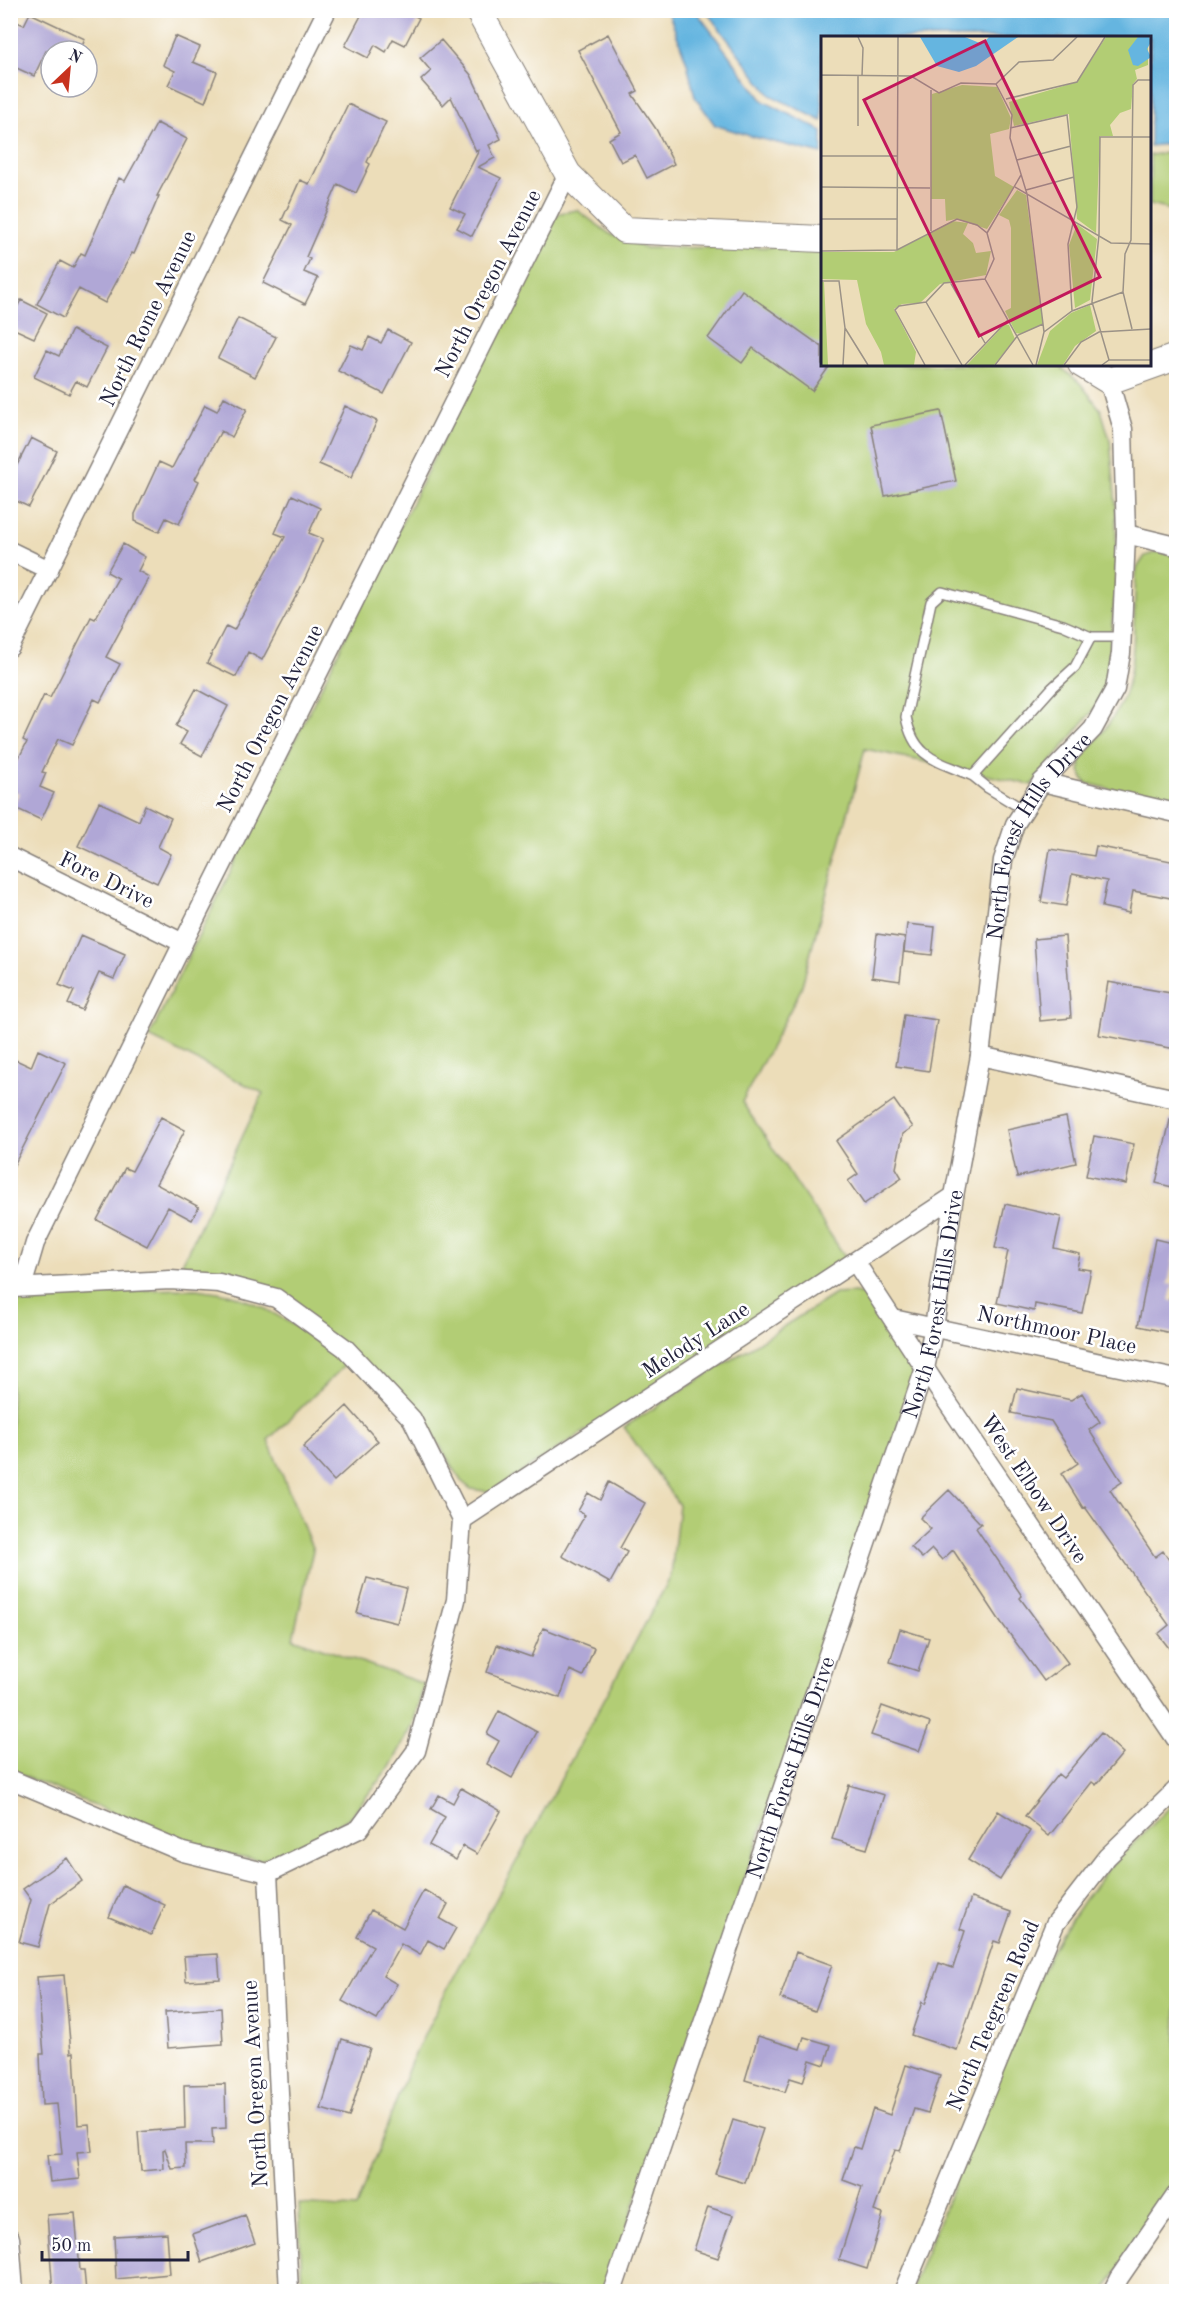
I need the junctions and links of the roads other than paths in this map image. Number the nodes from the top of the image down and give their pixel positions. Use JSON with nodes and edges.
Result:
{"nodes":[{"id":1,"x":327,"y":10,"type":"edge"},
{"id":2,"x":478,"y":10,"type":"edge"},
{"id":3,"x":568,"y":174,"type":"junction"},
{"id":4,"x":821,"y":238,"type":"edge"},
{"id":5,"x":1176,"y":357,"type":"edge"},
{"id":6,"x":1084,"y":366,"type":"edge"},
{"id":7,"x":1151,"y":366,"type":"edge"},
{"id":8,"x":1151,"y":366,"type":"edge"},
{"id":9,"x":1109,"y":381,"type":"junction"},
{"id":10,"x":1126,"y":534,"type":"junction"},
{"id":11,"x":1176,"y":546,"type":"edge"},
{"id":12,"x":10,"y":551,"type":"edge"},
{"id":13,"x":49,"y":570,"type":"junction"},
{"id":14,"x":1121,"y":637,"type":"junction"},
{"id":15,"x":1091,"y":638,"type":"junction"},
{"id":16,"x":10,"y":647,"type":"edge"},
{"id":17,"x":973,"y":776,"type":"junction"},
{"id":18,"x":1042,"y":782,"type":"junction"},
{"id":19,"x":1024,"y":810,"type":"junction"},
{"id":20,"x":1176,"y":813,"type":"edge"},
{"id":21,"x":10,"y":857,"type":"edge"},
{"id":22,"x":183,"y":943,"type":"junction"},
{"id":23,"x":980,"y":1056,"type":"junction"},
{"id":24,"x":1176,"y":1099,"type":"edge"},
{"id":25,"x":954,"y":1196,"type":"junction"},
{"id":26,"x":856,"y":1263,"type":"junction"},
{"id":27,"x":16,"y":1288,"type":"edge"},
{"id":28,"x":893,"y":1319,"type":"junction"},
{"id":29,"x":934,"y":1327,"type":"junction"},
{"id":30,"x":925,"y":1368,"type":"junction"},
{"id":31,"x":1176,"y":1379,"type":"edge"},
{"id":32,"x":462,"y":1520,"type":"junction"},
{"id":33,"x":1176,"y":1739,"type":"edge"},
{"id":34,"x":10,"y":1779,"type":"edge"},
{"id":35,"x":1176,"y":1790,"type":"edge"},
{"id":36,"x":268,"y":1873,"type":"junction"},
{"id":37,"x":1176,"y":2195,"type":"edge"},
{"id":38,"x":10,"y":2238,"type":"edge"},
{"id":39,"x":283,"y":2290,"type":"edge"},
{"id":40,"x":14,"y":2292,"type":"edge"},
{"id":41,"x":612,"y":2292,"type":"edge"},
{"id":42,"x":903,"y":2292,"type":"edge"},
{"id":43,"x":1112,"y":2292,"type":"edge"}],
"edges":[{"from":1,"to":13,"type":"street","name":"North Rome Avenue"},
{"from":2,"to":3,"type":"street"},
{"from":3,"to":4,"type":"street"},
{"from":3,"to":22,"type":"street","name":"North Oregon Avenue"},
{"from":5,"to":8,"type":"street"},
{"from":6,"to":9,"type":"street"},
{"from":7,"to":9,"type":"street"},
{"from":9,"to":10,"type":"street","name":"North Forest Hills Drive"},
{"from":10,"to":11,"type":"street"},
{"from":10,"to":14,"type":"street","name":"North Forest Hills Drive"},
{"from":12,"to":13,"type":"street"},
{"from":13,"to":16,"type":"street","name":"North Rome Avenue"},
{"from":14,"to":15,"type":"lane"},
{"from":14,"to":18,"type":"street","name":"North Forest Hills Drive"},
{"from":15,"to":17,"type":"lane"},
{"from":15,"to":17,"type":"lane"},
{"from":17,"to":19,"type":"lane"},
{"from":18,"to":19,"type":"street","name":"North Forest Hills Drive"},
{"from":18,"to":20,"type":"street"},
{"from":19,"to":23,"type":"street","name":"North Forest Hills Drive"},
{"from":21,"to":22,"type":"street","name":"Fore Drive"},
{"from":22,"to":27,"type":"street","name":"North Oregon Avenue"},
{"from":23,"to":24,"type":"street"},
{"from":23,"to":25,"type":"street","name":"North Forest Hills Drive"},
{"from":25,"to":26,"type":"street","name":"Melody Lane"},
{"from":25,"to":29,"type":"street","name":"North Forest Hills Drive"},
{"from":26,"to":28,"type":"street","name":"West Elbow Drive"},
{"from":26,"to":32,"type":"street","name":"Melody Lane"},
{"from":27,"to":32,"type":"street"},
{"from":28,"to":29,"type":"street","name":"Northmoor Place"},
{"from":28,"to":30,"type":"street","name":"West Elbow Drive"},
{"from":29,"to":30,"type":"street","name":"North Forest Hills Drive"},
{"from":29,"to":31,"type":"street","name":"Northmoor Place"},
{"from":30,"to":33,"type":"street","name":"West Elbow Drive"},
{"from":30,"to":41,"type":"street","name":"North Forest Hills Drive"},
{"from":32,"to":36,"type":"street"},
{"from":34,"to":36,"type":"street"},
{"from":35,"to":42,"type":"street","name":"North Teegreen Road"},
{"from":36,"to":39,"type":"street","name":"North Oregon Avenue"},
{"from":37,"to":43,"type":"street"},
{"from":38,"to":40,"type":"street"}]}
